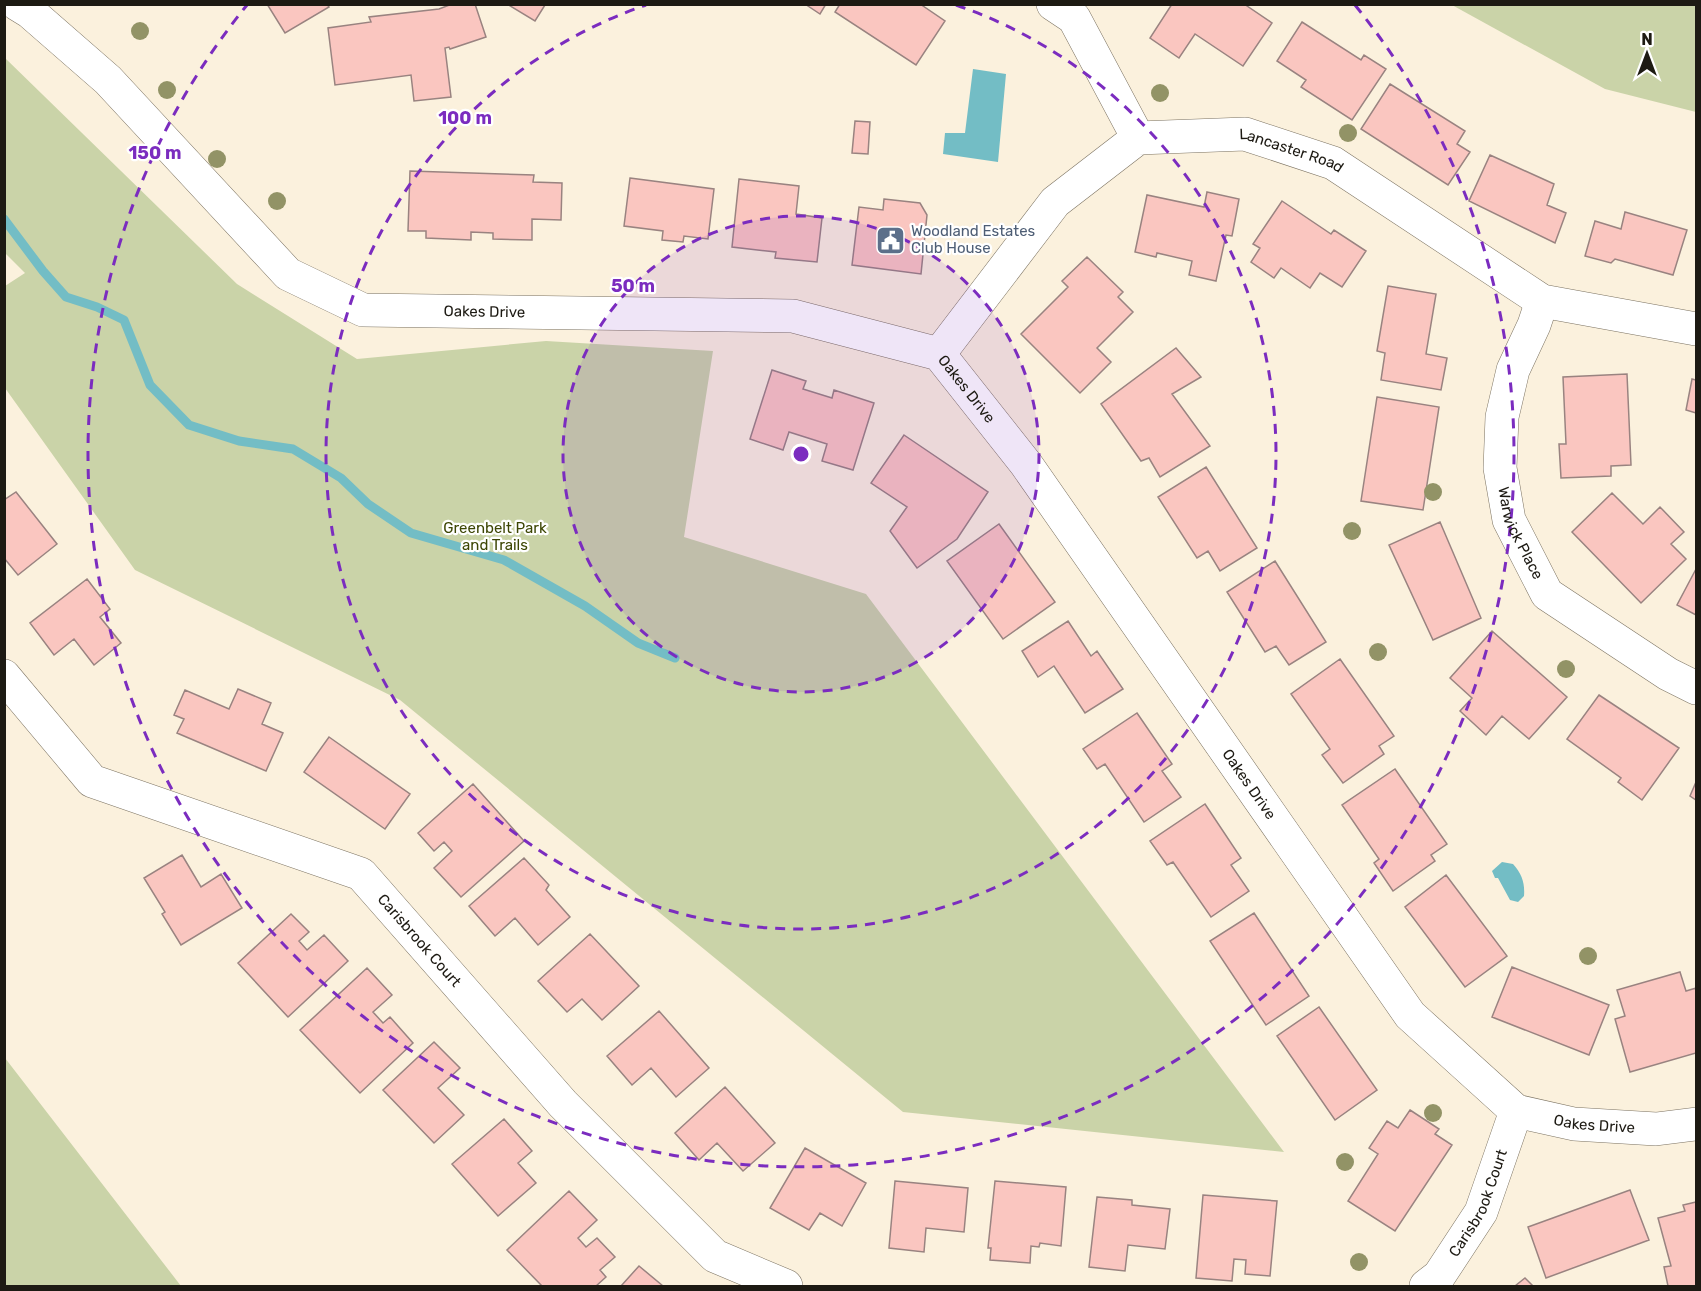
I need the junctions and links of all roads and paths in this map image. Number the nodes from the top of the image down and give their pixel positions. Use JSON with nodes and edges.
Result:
{"nodes":[{"id":1,"x":17,"y":4,"type":"edge"},
{"id":2,"x":1053,"y":4,"type":"edge"},
{"id":3,"x":1138,"y":138,"type":"junction"},
{"id":4,"x":1542,"y":301,"type":"junction"},
{"id":5,"x":1696,"y":329,"type":"edge"},
{"id":6,"x":939,"y":354,"type":"junction"},
{"id":7,"x":4,"y":676,"type":"edge"},
{"id":8,"x":1696,"y":688,"type":"edge"},
{"id":9,"x":1516,"y":1111,"type":"junction"},
{"id":10,"x":1696,"y":1124,"type":"edge"},
{"id":11,"x":786,"y":1287,"type":"edge"},
{"id":12,"x":1426,"y":1287,"type":"edge"}],
"edges":[{"from":1,"to":6,"type":"street","name":"Oakes Drive"},
{"from":2,"to":3,"type":"street"},
{"from":3,"to":4,"type":"street","name":"Lancaster Road"},
{"from":3,"to":6,"type":"street"},
{"from":4,"to":5,"type":"street","name":"Lancaster Road"},
{"from":4,"to":8,"type":"street","name":"Warwick Place"},
{"from":6,"to":9,"type":"street","name":"Oakes Drive"},
{"from":7,"to":11,"type":"street","name":"Carisbrook Court"},
{"from":9,"to":10,"type":"street","name":"Oakes Drive"},
{"from":9,"to":12,"type":"street","name":"Carisbrook Court"}]}
